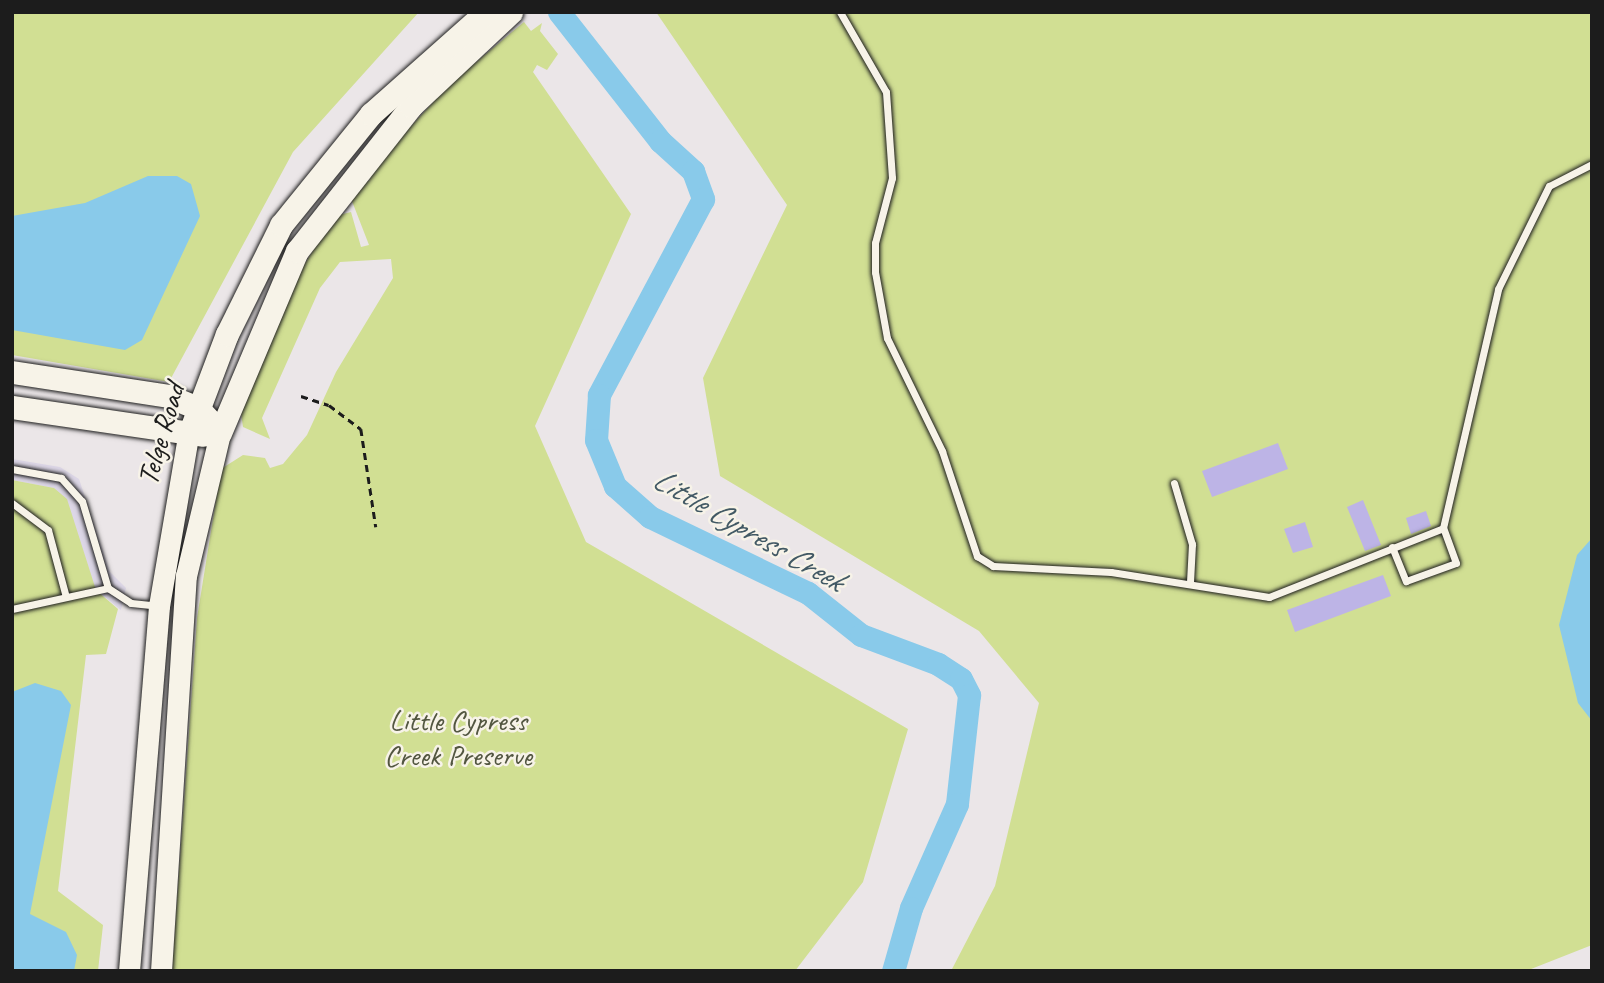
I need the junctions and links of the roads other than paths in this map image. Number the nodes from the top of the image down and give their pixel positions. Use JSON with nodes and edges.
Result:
{"nodes":[{"id":1,"x":486,"y":12,"type":"edge"},
{"id":2,"x":511,"y":12,"type":"edge"},
{"id":3,"x":839,"y":12,"type":"edge"},
{"id":4,"x":1592,"y":164,"type":"edge"},
{"id":5,"x":12,"y":372,"type":"edge"},
{"id":6,"x":12,"y":407,"type":"edge"},
{"id":7,"x":198,"y":408,"type":"junction"},
{"id":8,"x":220,"y":433,"type":"junction"},
{"id":9,"x":188,"y":437,"type":"junction"},
{"id":10,"x":12,"y":469,"type":"edge"},
{"id":11,"x":1174,"y":483,"type":"dead end"},
{"id":12,"x":12,"y":503,"type":"edge"},
{"id":13,"x":87,"y":519,"type":"junction"},
{"id":14,"x":76,"y":522,"type":"dead end"},
{"id":15,"x":57,"y":527,"type":"dead end"},
{"id":16,"x":1443,"y":528,"type":"junction"},
{"id":17,"x":48,"y":530,"type":"junction"},
{"id":18,"x":92,"y":536,"type":"junction"},
{"id":19,"x":82,"y":539,"type":"dead end"},
{"id":20,"x":62,"y":544,"type":"dead end"},
{"id":21,"x":53,"y":547,"type":"junction"},
{"id":22,"x":1392,"y":547,"type":"junction"},
{"id":23,"x":99,"y":559,"type":"junction"},
{"id":24,"x":89,"y":562,"type":"dead end"},
{"id":25,"x":68,"y":566,"type":"dead end"},
{"id":26,"x":58,"y":568,"type":"junction"},
{"id":27,"x":1189,"y":582,"type":"junction"},
{"id":28,"x":108,"y":588,"type":"junction"},
{"id":29,"x":66,"y":597,"type":"junction"},
{"id":30,"x":159,"y":606,"type":"junction"},
{"id":31,"x":12,"y":609,"type":"edge"},
{"id":32,"x":129,"y":965,"type":"edge"},
{"id":33,"x":161,"y":966,"type":"edge"}],
"edges":[{"from":1,"to":7,"type":"main road","name":"Telge Road"},
{"from":2,"to":8,"type":"main road","name":"Telge Road"},
{"from":3,"to":27,"type":"lane"},
{"from":4,"to":16,"type":"lane"},
{"from":5,"to":7,"type":"main road"},
{"from":6,"to":9,"type":"main road"},
{"from":7,"to":8,"type":"main road"},
{"from":7,"to":9,"type":"main road","name":"Telge Road"},
{"from":8,"to":9,"type":"main road"},
{"from":8,"to":33,"type":"main road","name":"Telge Road"},
{"from":9,"to":30,"type":"main road","name":"Telge Road"},
{"from":10,"to":13,"type":"lane"},
{"from":11,"to":27,"type":"lane"},
{"from":12,"to":17,"type":"lane"},
{"from":13,"to":14,"type":"lane"},
{"from":13,"to":18,"type":"lane"},
{"from":15,"to":17,"type":"lane"},
{"from":16,"to":22,"type":"lane"},
{"from":16,"to":22,"type":"lane"},
{"from":17,"to":21,"type":"lane"},
{"from":18,"to":19,"type":"lane"},
{"from":18,"to":23,"type":"lane"},
{"from":20,"to":21,"type":"lane"},
{"from":21,"to":26,"type":"lane"},
{"from":22,"to":27,"type":"lane"},
{"from":23,"to":24,"type":"lane"},
{"from":23,"to":28,"type":"lane"},
{"from":25,"to":26,"type":"lane"},
{"from":26,"to":29,"type":"lane"},
{"from":28,"to":29,"type":"lane"},
{"from":28,"to":30,"type":"lane"},
{"from":29,"to":31,"type":"lane"},
{"from":30,"to":32,"type":"main road","name":"Telge Road"}]}
